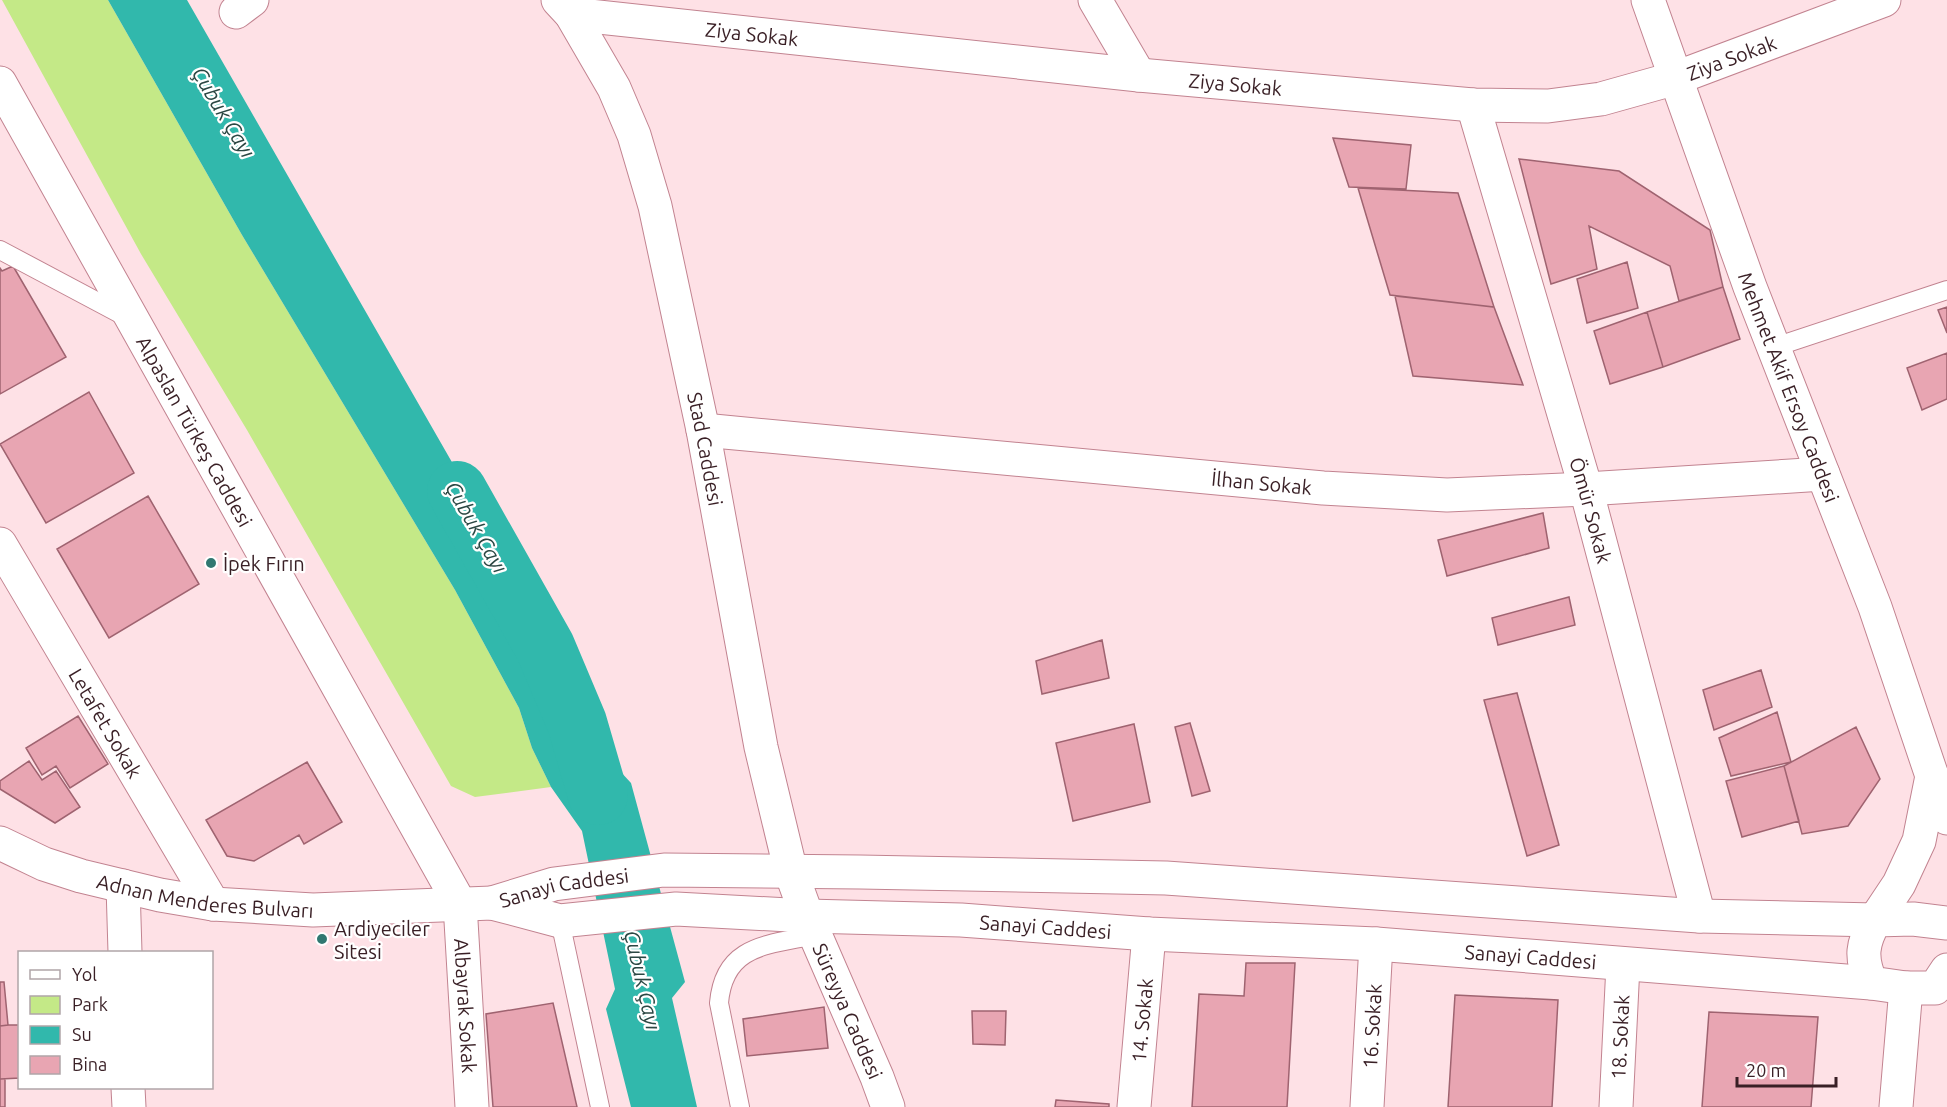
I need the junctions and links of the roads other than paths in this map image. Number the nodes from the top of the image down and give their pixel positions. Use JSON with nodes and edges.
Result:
{"nodes":[{"id":1,"x":1095,"y":0,"type":"edge"},
{"id":2,"x":1648,"y":0,"type":"edge"},
{"id":3,"x":1884,"y":0,"type":"edge"},
{"id":4,"x":564,"y":7,"type":"edge"},
{"id":5,"x":1139,"y":75,"type":"junction"},
{"id":6,"x":1676,"y":78,"type":"junction"},
{"id":7,"x":0,"y":83,"type":"edge"},
{"id":8,"x":1473,"y":105,"type":"junction"},
{"id":9,"x":0,"y":250,"type":"edge"},
{"id":10,"x":1947,"y":290,"type":"edge"},
{"id":11,"x":134,"y":321,"type":"junction"},
{"id":12,"x":1774,"y":347,"type":"junction"},
{"id":13,"x":703,"y":430,"type":"junction"},
{"id":14,"x":1823,"y":474,"type":"junction"},
{"id":15,"x":1586,"y":489,"type":"junction"},
{"id":16,"x":0,"y":544,"type":"edge"},
{"id":17,"x":1932,"y":776,"type":"junction"},
{"id":18,"x":1947,"y":819,"type":"edge"},
{"id":19,"x":0,"y":843,"type":"edge"},
{"id":20,"x":791,"y":872,"type":"junction"},
{"id":21,"x":123,"y":886,"type":"junction"},
{"id":22,"x":492,"y":903,"type":"junction"},
{"id":23,"x":213,"y":904,"type":"junction"},
{"id":24,"x":460,"y":904,"type":"junction"},
{"id":25,"x":1699,"y":916,"type":"junction"},
{"id":26,"x":1875,"y":920,"type":"junction"},
{"id":27,"x":560,"y":921,"type":"junction"},
{"id":28,"x":1947,"y":923,"type":"edge"},
{"id":29,"x":811,"y":925,"type":"junction"},
{"id":30,"x":1149,"y":934,"type":"junction"},
{"id":31,"x":1376,"y":944,"type":"junction"},
{"id":32,"x":125,"y":951,"type":"edge"},
{"id":33,"x":1623,"y":965,"type":"junction"},
{"id":34,"x":1871,"y":982,"type":"junction"},
{"id":35,"x":1934,"y":984,"type":"edge"},
{"id":36,"x":128,"y":1089,"type":"edge"},
{"id":37,"x":129,"y":1107,"type":"edge"},
{"id":38,"x":472,"y":1107,"type":"edge"},
{"id":39,"x":600,"y":1107,"type":"edge"},
{"id":40,"x":740,"y":1107,"type":"edge"},
{"id":41,"x":888,"y":1107,"type":"edge"},
{"id":42,"x":1134,"y":1107,"type":"edge"},
{"id":43,"x":1367,"y":1107,"type":"edge"},
{"id":44,"x":1616,"y":1107,"type":"edge"},
{"id":45,"x":1896,"y":1107,"type":"edge"}],
"edges":[{"from":1,"to":5,"type":"street"},
{"from":2,"to":6,"type":"street","name":"Mehmet Akif Ersoy Caddesi"},
{"from":3,"to":6,"type":"street","name":"Ziya Sokak"},
{"from":4,"to":5,"type":"street","name":"Ziya Sokak"},
{"from":4,"to":13,"type":"street","name":"Stad Caddesi"},
{"from":5,"to":8,"type":"street","name":"Ziya Sokak"},
{"from":6,"to":8,"type":"street","name":"Ziya Sokak"},
{"from":6,"to":12,"type":"street","name":"Mehmet Akif Ersoy Caddesi"},
{"from":7,"to":11,"type":"street","name":"Alpaslan Türkeş Caddesi"},
{"from":8,"to":15,"type":"street","name":"Ömür Sokak"},
{"from":9,"to":11,"type":"lane"},
{"from":10,"to":12,"type":"lane"},
{"from":11,"to":24,"type":"street","name":"Alpaslan Türkeş Caddesi"},
{"from":12,"to":14,"type":"street","name":"Mehmet Akif Ersoy Caddesi"},
{"from":13,"to":15,"type":"street","name":"İlhan Sokak"},
{"from":13,"to":20,"type":"street","name":"Stad Caddesi"},
{"from":14,"to":15,"type":"street","name":"İlhan Sokak"},
{"from":14,"to":17,"type":"street","name":"Mehmet Akif Ersoy Caddesi"},
{"from":15,"to":25,"type":"street","name":"Ömür Sokak"},
{"from":16,"to":23,"type":"street","name":"Letafet Sokak"},
{"from":17,"to":18,"type":"street","name":"Mehmet Akif Ersoy Caddesi"},
{"from":17,"to":26,"type":"street"},
{"from":19,"to":21,"type":"street","name":"Adnan Menderes Bulvarı"},
{"from":20,"to":22,"type":"street","name":"Sanayi Caddesi"},
{"from":20,"to":25,"type":"street","name":"Sanayi Caddesi"},
{"from":20,"to":29,"type":"street","name":"Stad Caddesi"},
{"from":21,"to":23,"type":"street","name":"Adnan Menderes Bulvarı"},
{"from":21,"to":32,"type":"street"},
{"from":22,"to":24,"type":"street","name":"Adnan Menderes Bulvarı"},
{"from":22,"to":27,"type":"street","name":"Sanayi Caddesi"},
{"from":23,"to":24,"type":"street","name":"Adnan Menderes Bulvarı"},
{"from":24,"to":38,"type":"street","name":"Albayrak Sokak"},
{"from":25,"to":26,"type":"street","name":"Sanayi Caddesi"},
{"from":26,"to":28,"type":"street","name":"Sanayi Caddesi"},
{"from":26,"to":34,"type":"street"},
{"from":27,"to":29,"type":"street","name":"Sanayi Caddesi"},
{"from":27,"to":39,"type":"lane"},
{"from":29,"to":30,"type":"street","name":"Sanayi Caddesi"},
{"from":29,"to":40,"type":"lane"},
{"from":29,"to":41,"type":"street","name":"Süreyya Caddesi"},
{"from":30,"to":31,"type":"street","name":"Sanayi Caddesi"},
{"from":30,"to":42,"type":"street","name":"14. Sokak"},
{"from":31,"to":33,"type":"street","name":"Sanayi Caddesi"},
{"from":31,"to":43,"type":"street","name":"16. Sokak"},
{"from":33,"to":34,"type":"street","name":"Sanayi Caddesi"},
{"from":33,"to":44,"type":"street","name":"18. Sokak"},
{"from":34,"to":35,"type":"street","name":"Sanayi Caddesi"},
{"from":35,"to":45,"type":"street"},
{"from":36,"to":37,"type":"street"}]}
